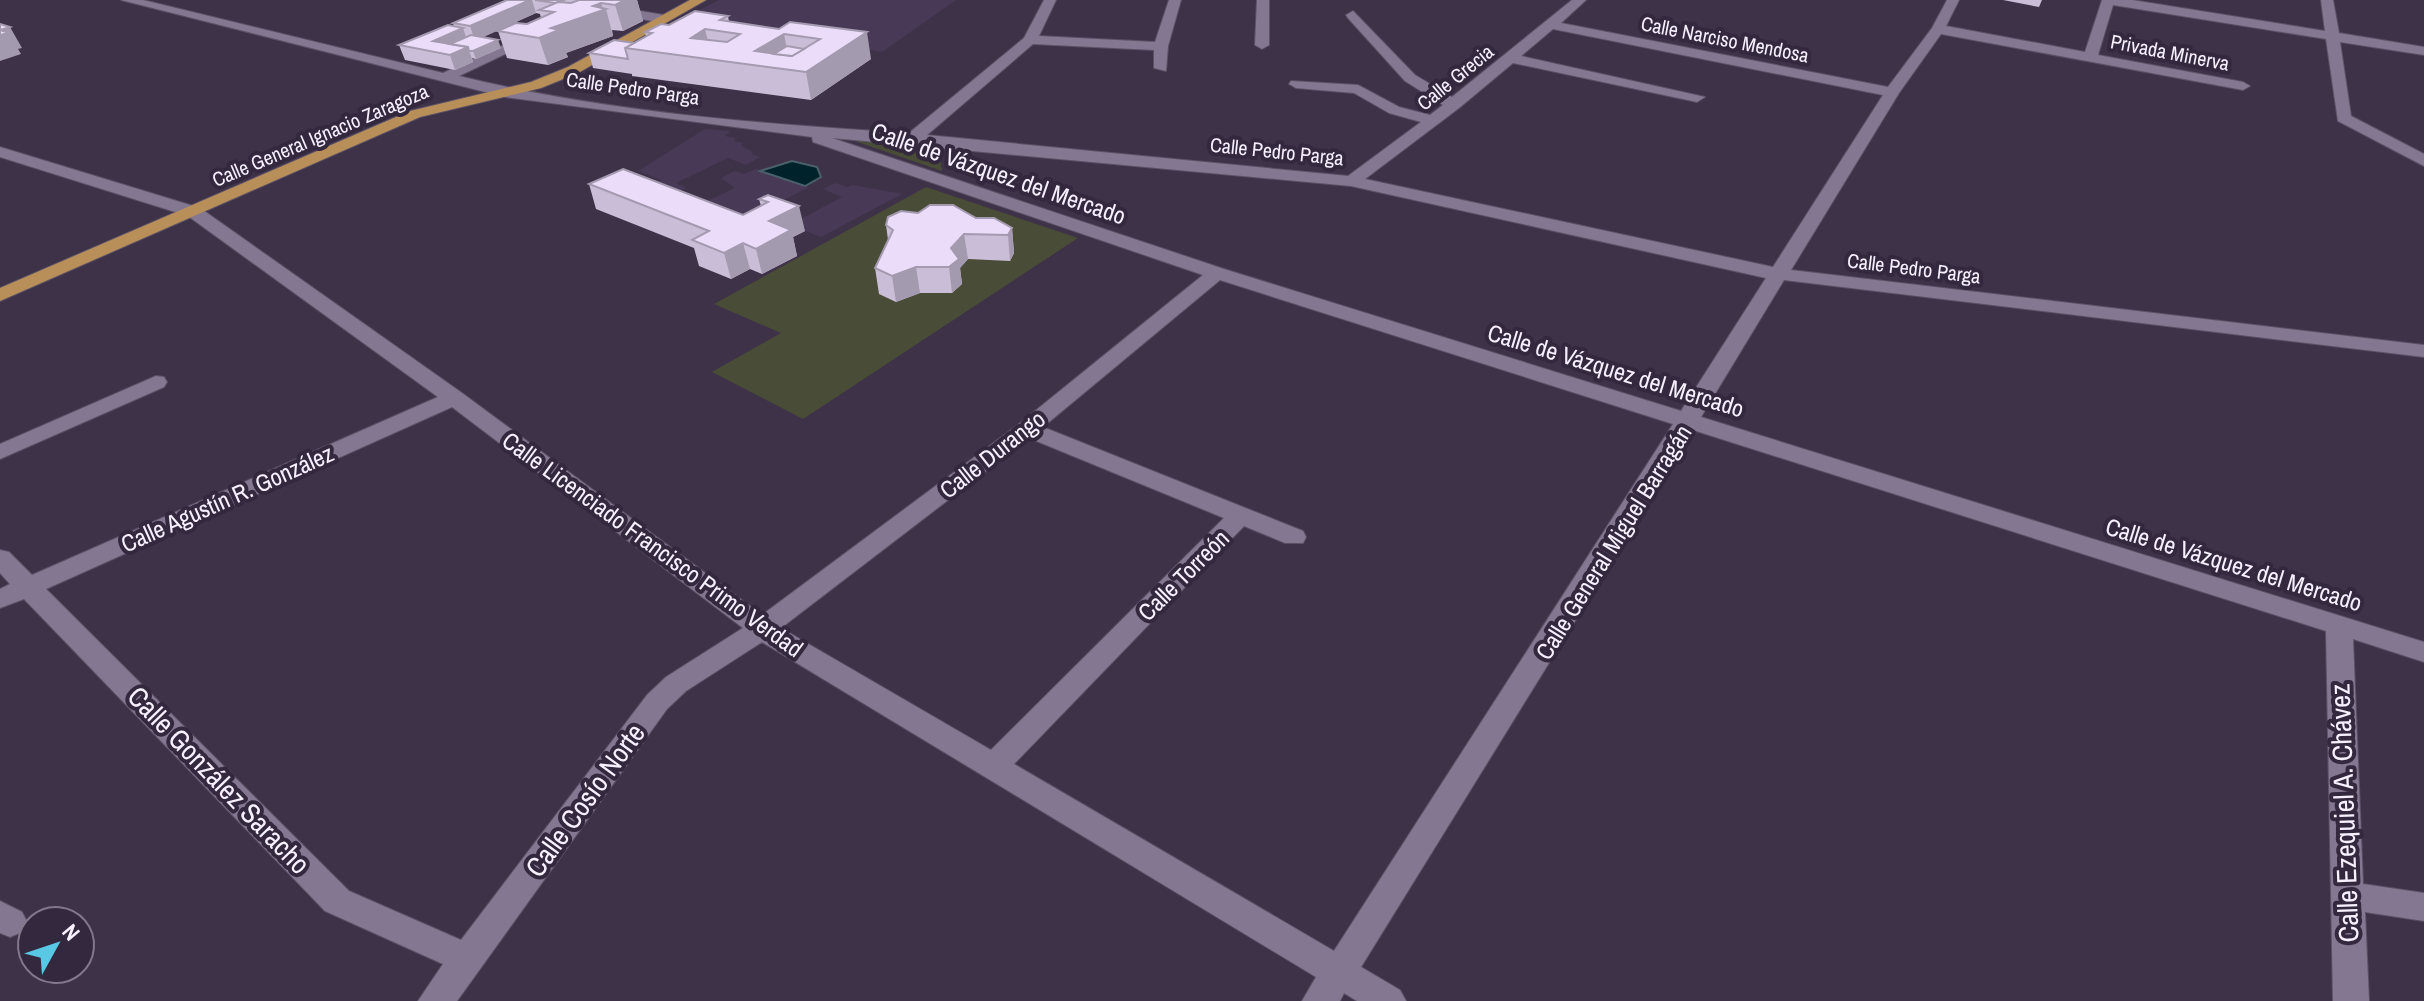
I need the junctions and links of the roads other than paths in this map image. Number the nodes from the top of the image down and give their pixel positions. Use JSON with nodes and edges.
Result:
{"nodes":[{"id":1,"x":127,"y":0,"type":"edge"},
{"id":2,"x":177,"y":0,"type":"edge"},
{"id":3,"x":609,"y":0,"type":"edge"},
{"id":4,"x":650,"y":0,"type":"edge"},
{"id":5,"x":700,"y":0,"type":"edge"},
{"id":6,"x":1050,"y":0,"type":"edge"},
{"id":7,"x":1175,"y":0,"type":"edge"},
{"id":8,"x":1263,"y":0,"type":"edge"},
{"id":9,"x":1580,"y":0,"type":"edge"},
{"id":10,"x":1953,"y":0,"type":"edge"},
{"id":11,"x":2108,"y":0,"type":"edge"},
{"id":12,"x":2327,"y":0,"type":"edge"},
{"id":13,"x":156,"y":7,"type":"junction"},
{"id":14,"x":625,"y":12,"type":"junction"},
{"id":15,"x":1353,"y":15,"type":"dead end"},
{"id":16,"x":664,"y":19,"type":"junction"},
{"id":17,"x":1551,"y":25,"type":"junction"},
{"id":18,"x":1938,"y":29,"type":"junction"},
{"id":19,"x":544,"y":31,"type":"edge"},
{"id":20,"x":2330,"y":36,"type":"junction"},
{"id":21,"x":1030,"y":40,"type":"junction"},
{"id":22,"x":1262,"y":45,"type":"dead end"},
{"id":23,"x":1161,"y":46,"type":"junction"},
{"id":24,"x":2424,"y":51,"type":"edge"},
{"id":25,"x":1511,"y":58,"type":"junction"},
{"id":26,"x":2090,"y":58,"type":"junction"},
{"id":27,"x":1161,"y":68,"type":"dead end"},
{"id":28,"x":446,"y":77,"type":"junction"},
{"id":29,"x":1296,"y":84,"type":"dead end"},
{"id":30,"x":2243,"y":86,"type":"dead end"},
{"id":31,"x":505,"y":92,"type":"junction"},
{"id":32,"x":1892,"y":92,"type":"junction"},
{"id":33,"x":1697,"y":97,"type":"dead end"},
{"id":34,"x":1454,"y":105,"type":"junction"},
{"id":35,"x":1433,"y":121,"type":"junction"},
{"id":36,"x":794,"y":131,"type":"junction"},
{"id":37,"x":913,"y":138,"type":"junction"},
{"id":38,"x":0,"y":152,"type":"edge"},
{"id":39,"x":2424,"y":161,"type":"edge"},
{"id":40,"x":956,"y":164,"type":"junction"},
{"id":41,"x":1351,"y":181,"type":"junction"},
{"id":42,"x":194,"y":212,"type":"junction"},
{"id":43,"x":1217,"y":273,"type":"junction"},
{"id":44,"x":1781,"y":274,"type":"junction"},
{"id":45,"x":0,"y":295,"type":"edge"},
{"id":46,"x":2424,"y":351,"type":"edge"},
{"id":47,"x":156,"y":382,"type":"dead end"},
{"id":48,"x":454,"y":398,"type":"junction"},
{"id":49,"x":1689,"y":420,"type":"junction"},
{"id":50,"x":1027,"y":429,"type":"junction"},
{"id":51,"x":0,"y":452,"type":"edge"},
{"id":52,"x":1242,"y":514,"type":"junction"},
{"id":53,"x":1294,"y":537,"type":"dead end"},
{"id":54,"x":0,"y":558,"type":"edge"},
{"id":55,"x":29,"y":586,"type":"junction"},
{"id":56,"x":0,"y":599,"type":"edge"},
{"id":57,"x":2339,"y":625,"type":"junction"},
{"id":58,"x":762,"y":629,"type":"junction"},
{"id":59,"x":2424,"y":652,"type":"edge"},
{"id":60,"x":994,"y":766,"type":"junction"},
{"id":61,"x":2345,"y":895,"type":"junction"},
{"id":62,"x":2424,"y":907,"type":"edge"},
{"id":63,"x":469,"y":959,"type":"junction"},
{"id":64,"x":1340,"y":970,"type":"junction"},
{"id":65,"x":436,"y":1001,"type":"edge"},
{"id":66,"x":1320,"y":1001,"type":"edge"},
{"id":67,"x":1388,"y":1001,"type":"edge"},
{"id":68,"x":2351,"y":1001,"type":"edge"}],
"edges":[{"from":1,"to":13,"type":"street","name":"Calle Pedro Parga"},
{"from":2,"to":13,"type":"street"},
{"from":3,"to":14,"type":"street"},
{"from":4,"to":14,"type":"street"},
{"from":5,"to":16,"type":"main road","name":"Calle General Ignacio Zaragoza"},
{"from":6,"to":21,"type":"street"},
{"from":7,"to":23,"type":"street"},
{"from":8,"to":22,"type":"street"},
{"from":9,"to":17,"type":"street","name":"Calle Grecia"},
{"from":10,"to":18,"type":"street","name":"Calle General Miguel Barragán"},
{"from":11,"to":20,"type":"street"},
{"from":11,"to":26,"type":"street","name":"Privada Minerva"},
{"from":12,"to":20,"type":"street"},
{"from":13,"to":28,"type":"street","name":"Calle Pedro Parga"},
{"from":14,"to":16,"type":"street"},
{"from":15,"to":34,"type":"street"},
{"from":16,"to":31,"type":"main road","name":"Calle General Ignacio Zaragoza"},
{"from":17,"to":25,"type":"street","name":"Calle Grecia"},
{"from":17,"to":32,"type":"street","name":"Calle Narciso Mendosa"},
{"from":18,"to":26,"type":"street","name":"Privada Minerva"},
{"from":18,"to":32,"type":"street","name":"Calle General Miguel Barragán"},
{"from":19,"to":28,"type":"street"},
{"from":20,"to":24,"type":"street"},
{"from":20,"to":39,"type":"street"},
{"from":21,"to":23,"type":"street"},
{"from":21,"to":37,"type":"street"},
{"from":23,"to":27,"type":"street"},
{"from":25,"to":33,"type":"street"},
{"from":25,"to":34,"type":"street","name":"Calle Grecia"},
{"from":26,"to":30,"type":"street","name":"Privada Minerva"},
{"from":28,"to":31,"type":"street","name":"Calle Pedro Parga"},
{"from":29,"to":35,"type":"street"},
{"from":31,"to":36,"type":"street","name":"Calle Pedro Parga"},
{"from":31,"to":42,"type":"main road","name":"Calle General Ignacio Zaragoza"},
{"from":32,"to":44,"type":"street","name":"Calle General Miguel Barragán"},
{"from":34,"to":35,"type":"street","name":"Calle Grecia"},
{"from":35,"to":41,"type":"street","name":"Calle Grecia"},
{"from":36,"to":37,"type":"street","name":"Calle Pedro Parga"},
{"from":36,"to":40,"type":"street","name":"Calle de Vázquez del Mercado"},
{"from":37,"to":40,"type":"street","name":"Calle Pedro Parga"},
{"from":38,"to":42,"type":"street","name":"Calle Licenciado Francisco Primo Verdad"},
{"from":40,"to":41,"type":"street","name":"Calle Pedro Parga"},
{"from":40,"to":43,"type":"street","name":"Calle de Vázquez del Mercado"},
{"from":41,"to":44,"type":"street","name":"Calle Pedro Parga"},
{"from":42,"to":45,"type":"main road","name":"Calle General Ignacio Zaragoza"},
{"from":42,"to":48,"type":"street","name":"Calle Licenciado Francisco Primo Verdad"},
{"from":43,"to":49,"type":"street","name":"Calle de Vázquez del Mercado"},
{"from":43,"to":50,"type":"street","name":"Calle Durango"},
{"from":44,"to":46,"type":"street","name":"Calle Pedro Parga"},
{"from":44,"to":49,"type":"street","name":"Calle General Miguel Barragán"},
{"from":47,"to":51,"type":"street"},
{"from":48,"to":55,"type":"street","name":"Calle Agustín R. González"},
{"from":48,"to":58,"type":"street","name":"Calle Licenciado Francisco Primo Verdad"},
{"from":49,"to":57,"type":"street","name":"Calle de Vázquez del Mercado"},
{"from":49,"to":64,"type":"street","name":"Calle General Miguel Barragán"},
{"from":50,"to":52,"type":"street","name":"Calle Torreón"},
{"from":50,"to":58,"type":"street","name":"Calle Durango"},
{"from":52,"to":53,"type":"street"},
{"from":52,"to":60,"type":"street","name":"Calle Torreón"},
{"from":54,"to":55,"type":"street","name":"Calle González Saracho"},
{"from":55,"to":56,"type":"street","name":"Calle Agustín R. González"},
{"from":55,"to":63,"type":"street","name":"Calle González Saracho"},
{"from":57,"to":59,"type":"street","name":"Calle de Vázquez del Mercado"},
{"from":57,"to":61,"type":"street","name":"Calle Ezequiel A. Chávez"},
{"from":58,"to":60,"type":"street","name":"Calle Licenciado Francisco Primo Verdad"},
{"from":58,"to":63,"type":"street","name":"Calle Cosío Norte"},
{"from":60,"to":64,"type":"street","name":"Calle Licenciado Francisco Primo Verdad"},
{"from":61,"to":62,"type":"street"},
{"from":61,"to":68,"type":"street","name":"Calle Ezequiel A. Chávez"},
{"from":63,"to":65,"type":"street","name":"Calle Cosío Norte"},
{"from":64,"to":66,"type":"street","name":"Calle General Miguel Barragán"},
{"from":64,"to":67,"type":"street","name":"Calle Licenciado Francisco Primo Verdad"}]}
